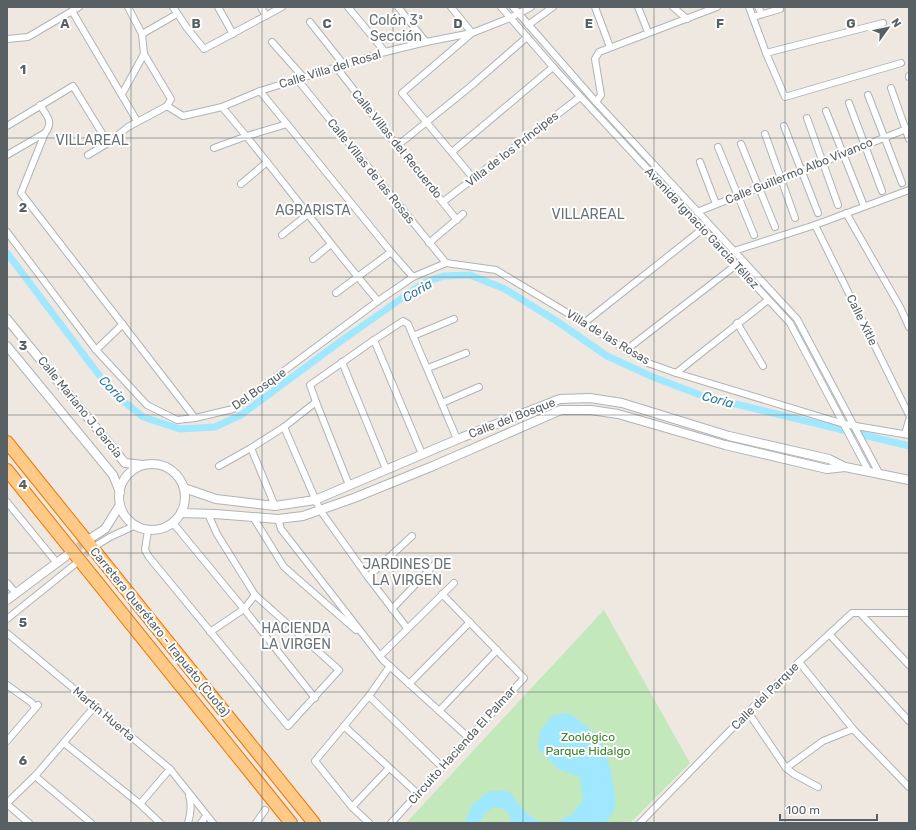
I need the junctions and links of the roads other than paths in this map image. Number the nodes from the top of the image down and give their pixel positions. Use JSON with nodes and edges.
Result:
{"nodes":[{"id":1,"x":79,"y":7,"type":"edge"},
{"id":2,"x":128,"y":7,"type":"edge"},
{"id":3,"x":173,"y":7,"type":"edge"},
{"id":4,"x":218,"y":7,"type":"edge"},
{"id":5,"x":261,"y":7,"type":"edge"},
{"id":6,"x":282,"y":7,"type":"edge"},
{"id":7,"x":348,"y":7,"type":"edge"},
{"id":8,"x":398,"y":7,"type":"edge"},
{"id":9,"x":450,"y":7,"type":"edge"},
{"id":10,"x":501,"y":7,"type":"edge"},
{"id":11,"x":513,"y":7,"type":"edge"},
{"id":12,"x":531,"y":7,"type":"edge"},
{"id":13,"x":553,"y":7,"type":"edge"},
{"id":14,"x":595,"y":7,"type":"edge"},
{"id":15,"x":638,"y":7,"type":"edge"},
{"id":16,"x":673,"y":7,"type":"edge"},
{"id":17,"x":717,"y":7,"type":"edge"},
{"id":18,"x":749,"y":7,"type":"edge"},
{"id":19,"x":758,"y":7,"type":"edge"},
{"id":20,"x":780,"y":9,"type":"dead end"},
{"id":21,"x":72,"y":11,"type":"junction"},
{"id":22,"x":177,"y":14,"type":"junction"},
{"id":23,"x":520,"y":14,"type":"junction"},
{"id":24,"x":762,"y":14,"type":"junction"},
{"id":25,"x":266,"y":16,"type":"junction"},
{"id":26,"x":753,"y":17,"type":"junction"},
{"id":27,"x":510,"y":18,"type":"junction"},
{"id":28,"x":687,"y":19,"type":"junction"},
{"id":29,"x":310,"y":22,"type":"dead end"},
{"id":30,"x":883,"y":23,"type":"dead end"},
{"id":31,"x":528,"y":25,"type":"junction"},
{"id":32,"x":648,"y":32,"type":"junction"},
{"id":33,"x":472,"y":33,"type":"junction"},
{"id":34,"x":142,"y":34,"type":"junction"},
{"id":35,"x":233,"y":34,"type":"junction"},
{"id":36,"x":526,"y":37,"type":"junction"},
{"id":37,"x":7,"y":39,"type":"edge"},
{"id":38,"x":272,"y":42,"type":"dead end"},
{"id":39,"x":426,"y":42,"type":"junction"},
{"id":40,"x":610,"y":47,"type":"junction"},
{"id":41,"x":385,"y":52,"type":"junction"},
{"id":42,"x":766,"y":53,"type":"junction"},
{"id":43,"x":144,"y":54,"type":"junction"},
{"id":44,"x":901,"y":63,"type":"dead end"},
{"id":45,"x":344,"y":65,"type":"junction"},
{"id":46,"x":553,"y":67,"type":"junction"},
{"id":47,"x":337,"y":68,"type":"junction"},
{"id":48,"x":304,"y":78,"type":"junction"},
{"id":49,"x":298,"y":79,"type":"junction"},
{"id":50,"x":891,"y":88,"type":"dead end"},
{"id":51,"x":260,"y":91,"type":"junction"},
{"id":52,"x":122,"y":94,"type":"junction"},
{"id":53,"x":868,"y":95,"type":"dead end"},
{"id":54,"x":580,"y":96,"type":"junction"},
{"id":55,"x":596,"y":102,"type":"junction"},
{"id":56,"x":849,"y":103,"type":"dead end"},
{"id":57,"x":40,"y":105,"type":"junction"},
{"id":58,"x":167,"y":106,"type":"junction"},
{"id":59,"x":222,"y":107,"type":"junction"},
{"id":60,"x":826,"y":111,"type":"dead end"},
{"id":61,"x":807,"y":118,"type":"dead end"},
{"id":62,"x":137,"y":121,"type":"junction"},
{"id":63,"x":425,"y":122,"type":"junction"},
{"id":64,"x":287,"y":124,"type":"junction"},
{"id":65,"x":7,"y":126,"type":"edge"},
{"id":66,"x":784,"y":126,"type":"dead end"},
{"id":67,"x":907,"y":129,"type":"edge"},
{"id":68,"x":45,"y":133,"type":"junction"},
{"id":69,"x":764,"y":134,"type":"dead end"},
{"id":70,"x":247,"y":136,"type":"junction"},
{"id":71,"x":884,"y":138,"type":"junction"},
{"id":72,"x":909,"y":139,"type":"edge"},
{"id":73,"x":108,"y":144,"type":"junction"},
{"id":74,"x":741,"y":144,"type":"dead end"},
{"id":75,"x":397,"y":146,"type":"junction"},
{"id":76,"x":718,"y":146,"type":"dead end"},
{"id":77,"x":865,"y":146,"type":"junction"},
{"id":78,"x":214,"y":148,"type":"dead end"},
{"id":79,"x":452,"y":152,"type":"junction"},
{"id":80,"x":844,"y":154,"type":"junction"},
{"id":81,"x":7,"y":155,"type":"edge"},
{"id":82,"x":88,"y":155,"type":"dead end"},
{"id":83,"x":268,"y":162,"type":"junction"},
{"id":84,"x":652,"y":162,"type":"junction"},
{"id":85,"x":700,"y":162,"type":"dead end"},
{"id":86,"x":823,"y":162,"type":"junction"},
{"id":87,"x":645,"y":167,"type":"junction"},
{"id":88,"x":801,"y":171,"type":"junction"},
{"id":89,"x":474,"y":179,"type":"junction"},
{"id":90,"x":780,"y":179,"type":"junction"},
{"id":91,"x":902,"y":183,"type":"dead end"},
{"id":92,"x":240,"y":184,"type":"dead end"},
{"id":93,"x":758,"y":188,"type":"junction"},
{"id":94,"x":909,"y":190,"type":"edge"},
{"id":95,"x":882,"y":191,"type":"dead end"},
{"id":96,"x":738,"y":196,"type":"junction"},
{"id":97,"x":444,"y":202,"type":"junction"},
{"id":98,"x":716,"y":204,"type":"junction"},
{"id":99,"x":838,"y":204,"type":"dead end"},
{"id":100,"x":864,"y":206,"type":"junction"},
{"id":101,"x":699,"y":211,"type":"junction"},
{"id":102,"x":846,"y":213,"type":"junction"},
{"id":103,"x":308,"y":214,"type":"junction"},
{"id":104,"x":464,"y":214,"type":"dead end"},
{"id":105,"x":818,"y":214,"type":"dead end"},
{"id":106,"x":690,"y":215,"type":"junction"},
{"id":107,"x":795,"y":218,"type":"dead end"},
{"id":108,"x":457,"y":220,"type":"junction"},
{"id":109,"x":710,"y":223,"type":"junction"},
{"id":110,"x":815,"y":224,"type":"junction"},
{"id":111,"x":775,"y":227,"type":"dead end"},
{"id":112,"x":702,"y":229,"type":"junction"},
{"id":113,"x":7,"y":232,"type":"edge"},
{"id":114,"x":282,"y":235,"type":"dead end"},
{"id":115,"x":754,"y":235,"type":"dead end"},
{"id":116,"x":429,"y":243,"type":"junction"},
{"id":117,"x":331,"y":244,"type":"junction"},
{"id":118,"x":734,"y":251,"type":"junction"},
{"id":119,"x":390,"y":252,"type":"junction"},
{"id":120,"x":312,"y":259,"type":"dead end"},
{"id":121,"x":446,"y":263,"type":"junction"},
{"id":122,"x":736,"y":265,"type":"junction"},
{"id":123,"x":357,"y":277,"type":"junction"},
{"id":124,"x":413,"y":277,"type":"junction"},
{"id":125,"x":336,"y":293,"type":"dead end"},
{"id":126,"x":768,"y":300,"type":"junction"},
{"id":127,"x":378,"y":301,"type":"junction"},
{"id":128,"x":7,"y":319,"type":"edge"},
{"id":129,"x":454,"y":319,"type":"dead end"},
{"id":130,"x":584,"y":323,"type":"junction"},
{"id":131,"x":737,"y":323,"type":"junction"},
{"id":132,"x":123,"y":324,"type":"junction"},
{"id":133,"x":909,"y":327,"type":"edge"},
{"id":134,"x":413,"y":336,"type":"junction"},
{"id":135,"x":374,"y":340,"type":"junction"},
{"id":136,"x":7,"y":346,"type":"edge"},
{"id":137,"x":96,"y":350,"type":"junction"},
{"id":138,"x":626,"y":350,"type":"junction"},
{"id":139,"x":466,"y":353,"type":"dead end"},
{"id":140,"x":342,"y":362,"type":"junction"},
{"id":141,"x":762,"y":366,"type":"dead end"},
{"id":142,"x":428,"y":368,"type":"junction"},
{"id":143,"x":676,"y":373,"type":"junction"},
{"id":144,"x":478,"y":387,"type":"dead end"},
{"id":145,"x":316,"y":402,"type":"junction"},
{"id":146,"x":442,"y":403,"type":"junction"},
{"id":147,"x":909,"y":415,"type":"edge"},
{"id":148,"x":195,"y":418,"type":"junction"},
{"id":149,"x":909,"y":420,"type":"edge"},
{"id":150,"x":284,"y":427,"type":"junction"},
{"id":151,"x":845,"y":427,"type":"junction"},
{"id":152,"x":857,"y":430,"type":"junction"},
{"id":153,"x":907,"y":435,"type":"edge"},
{"id":154,"x":457,"y":439,"type":"junction"},
{"id":155,"x":7,"y":442,"type":"edge"},
{"id":156,"x":251,"y":448,"type":"junction"},
{"id":157,"x":422,"y":454,"type":"junction"},
{"id":158,"x":144,"y":465,"type":"junction"},
{"id":159,"x":219,"y":466,"type":"dead end"},
{"id":160,"x":845,"y":467,"type":"junction"},
{"id":161,"x":386,"y":469,"type":"junction"},
{"id":162,"x":7,"y":470,"type":"edge"},
{"id":163,"x":869,"y":472,"type":"junction"},
{"id":164,"x":879,"y":473,"type":"junction"},
{"id":165,"x":909,"y":480,"type":"edge"},
{"id":166,"x":349,"y":485,"type":"junction"},
{"id":167,"x":184,"y":488,"type":"junction"},
{"id":168,"x":120,"y":492,"type":"junction"},
{"id":169,"x":315,"y":500,"type":"junction"},
{"id":170,"x":7,"y":502,"type":"edge"},
{"id":171,"x":120,"y":505,"type":"junction"},
{"id":172,"x":275,"y":506,"type":"junction"},
{"id":173,"x":320,"y":510,"type":"junction"},
{"id":174,"x":181,"y":513,"type":"junction"},
{"id":175,"x":208,"y":514,"type":"junction"},
{"id":176,"x":253,"y":517,"type":"junction"},
{"id":177,"x":278,"y":519,"type":"junction"},
{"id":178,"x":173,"y":523,"type":"junction"},
{"id":179,"x":136,"y":526,"type":"junction"},
{"id":180,"x":148,"y":530,"type":"junction"},
{"id":181,"x":412,"y":536,"type":"dead end"},
{"id":182,"x":91,"y":538,"type":"tunnel mouth"},
{"id":183,"x":97,"y":545,"type":"tunnel mouth"},
{"id":184,"x":66,"y":556,"type":"tunnel mouth"},
{"id":185,"x":58,"y":563,"type":"junction"},
{"id":186,"x":436,"y":563,"type":"dead end"},
{"id":187,"x":74,"y":565,"type":"tunnel mouth"},
{"id":188,"x":368,"y":577,"type":"junction"},
{"id":189,"x":7,"y":583,"type":"edge"},
{"id":190,"x":454,"y":583,"type":"dead end"},
{"id":191,"x":16,"y":593,"type":"junction"},
{"id":192,"x":442,"y":594,"type":"junction"},
{"id":193,"x":255,"y":595,"type":"junction"},
{"id":194,"x":7,"y":600,"type":"edge"},
{"id":195,"x":244,"y":609,"type":"junction"},
{"id":196,"x":392,"y":609,"type":"junction"},
{"id":197,"x":909,"y":613,"type":"edge"},
{"id":198,"x":861,"y":614,"type":"junction"},
{"id":199,"x":7,"y":619,"type":"edge"},
{"id":200,"x":470,"y":622,"type":"junction"},
{"id":201,"x":407,"y":628,"type":"junction"},
{"id":202,"x":7,"y":632,"type":"edge"},
{"id":203,"x":210,"y":632,"type":"junction"},
{"id":204,"x":830,"y":635,"type":"junction"},
{"id":205,"x":366,"y":639,"type":"junction"},
{"id":206,"x":497,"y":650,"type":"junction"},
{"id":207,"x":380,"y":656,"type":"junction"},
{"id":208,"x":799,"y":662,"type":"junction"},
{"id":209,"x":909,"y":664,"type":"edge"},
{"id":210,"x":390,"y":666,"type":"junction"},
{"id":211,"x":410,"y":684,"type":"junction"},
{"id":212,"x":7,"y":685,"type":"edge"},
{"id":213,"x":369,"y":696,"type":"junction"},
{"id":214,"x":314,"y":698,"type":"junction"},
{"id":215,"x":94,"y":706,"type":"junction"},
{"id":216,"x":439,"y":711,"type":"junction"},
{"id":217,"x":748,"y":712,"type":"junction"},
{"id":218,"x":909,"y":721,"type":"edge"},
{"id":219,"x":344,"y":726,"type":"junction"},
{"id":220,"x":853,"y":729,"type":"junction"},
{"id":221,"x":468,"y":738,"type":"junction"},
{"id":222,"x":7,"y":741,"type":"edge"},
{"id":223,"x":64,"y":743,"type":"junction"},
{"id":224,"x":442,"y":767,"type":"junction"},
{"id":225,"x":389,"y":768,"type":"junction"},
{"id":226,"x":786,"y":768,"type":"junction"},
{"id":227,"x":170,"y":769,"type":"junction"},
{"id":228,"x":35,"y":776,"type":"junction"},
{"id":229,"x":818,"y":787,"type":"dead end"},
{"id":230,"x":909,"y":787,"type":"edge"},
{"id":231,"x":188,"y":791,"type":"junction"},
{"id":232,"x":418,"y":794,"type":"junction"},
{"id":233,"x":7,"y":803,"type":"edge"},
{"id":234,"x":140,"y":804,"type":"junction"},
{"id":235,"x":352,"y":807,"type":"junction"},
{"id":236,"x":265,"y":810,"type":"dead end"},
{"id":237,"x":206,"y":816,"type":"junction"},
{"id":238,"x":29,"y":823,"type":"edge"},
{"id":239,"x":91,"y":823,"type":"edge"},
{"id":240,"x":160,"y":823,"type":"edge"},
{"id":241,"x":188,"y":823,"type":"edge"},
{"id":242,"x":201,"y":823,"type":"edge"},
{"id":243,"x":213,"y":823,"type":"edge"},
{"id":244,"x":256,"y":823,"type":"edge"},
{"id":245,"x":291,"y":823,"type":"edge"},
{"id":246,"x":314,"y":823,"type":"edge"},
{"id":247,"x":369,"y":823,"type":"edge"},
{"id":248,"x":391,"y":823,"type":"edge"},
{"id":249,"x":640,"y":823,"type":"edge"}],
"edges":[{"from":1,"to":21,"type":"street"},
{"from":2,"to":34,"type":"street"},
{"from":3,"to":22,"type":"street"},
{"from":4,"to":35,"type":"street"},
{"from":5,"to":25,"type":"street"},
{"from":6,"to":25,"type":"street"},
{"from":7,"to":41,"type":"street"},
{"from":8,"to":39,"type":"street"},
{"from":9,"to":33,"type":"street"},
{"from":10,"to":27,"type":"street","name":"Avenida Ignacio García Téllez"},
{"from":11,"to":23,"type":"street","name":"Avenida Ignacio García Téllez"},
{"from":12,"to":23,"type":"street","name":"Calle Villa del Rosal"},
{"from":13,"to":31,"type":"street"},
{"from":14,"to":40,"type":"street"},
{"from":15,"to":32,"type":"street"},
{"from":16,"to":28,"type":"street"},
{"from":17,"to":28,"type":"street"},
{"from":18,"to":26,"type":"street"},
{"from":19,"to":24,"type":"street"},
{"from":20,"to":24,"type":"street"},
{"from":21,"to":37,"type":"street"},
{"from":21,"to":52,"type":"street"},
{"from":22,"to":34,"type":"street"},
{"from":22,"to":35,"type":"street"},
{"from":23,"to":27,"type":"street","name":"Calle Villa del Rosal"},
{"from":23,"to":31,"type":"street","name":"Avenida Ignacio García Téllez"},
{"from":24,"to":26,"type":"street"},
{"from":25,"to":35,"type":"street"},
{"from":26,"to":42,"type":"street"},
{"from":27,"to":33,"type":"street","name":"Calle Villa del Rosal"},
{"from":27,"to":36,"type":"street","name":"Avenida Ignacio García Téllez"},
{"from":28,"to":32,"type":"street"},
{"from":29,"to":45,"type":"street"},
{"from":30,"to":42,"type":"street"},
{"from":31,"to":55,"type":"street","name":"Avenida Ignacio García Téllez"},
{"from":32,"to":40,"type":"street"},
{"from":33,"to":39,"type":"street","name":"Calle Villa del Rosal"},
{"from":33,"to":63,"type":"street"},
{"from":34,"to":43,"type":"street"},
{"from":36,"to":46,"type":"street","name":"Avenida Ignacio García Téllez"},
{"from":36,"to":63,"type":"street"},
{"from":38,"to":48,"type":"street"},
{"from":39,"to":41,"type":"street","name":"Calle Villa del Rosal"},
{"from":40,"to":55,"type":"street"},
{"from":41,"to":45,"type":"street","name":"Calle Villa del Rosal"},
{"from":42,"to":44,"type":"street"},
{"from":43,"to":52,"type":"street"},
{"from":43,"to":58,"type":"street"},
{"from":45,"to":47,"type":"street","name":"Calle Villa del Rosal"},
{"from":46,"to":54,"type":"street","name":"Avenida Ignacio García Téllez"},
{"from":46,"to":79,"type":"street"},
{"from":47,"to":48,"type":"street","name":"Calle Villa del Rosal"},
{"from":47,"to":75,"type":"street","name":"Calle Villas del Recuerdo"},
{"from":48,"to":49,"type":"street","name":"Calle Villa del Rosal"},
{"from":49,"to":51,"type":"street","name":"Calle Villa del Rosal"},
{"from":49,"to":116,"type":"street","name":"Calle Villas de las Rosas"},
{"from":50,"to":67,"type":"street"},
{"from":51,"to":59,"type":"street","name":"Calle Villa del Rosal"},
{"from":51,"to":64,"type":"street"},
{"from":52,"to":62,"type":"street"},
{"from":53,"to":71,"type":"street"},
{"from":54,"to":87,"type":"street","name":"Avenida Ignacio García Téllez"},
{"from":54,"to":89,"type":"street","name":"Villa de los Príncipes"},
{"from":55,"to":84,"type":"street","name":"Avenida Ignacio García Téllez"},
{"from":56,"to":77,"type":"street"},
{"from":57,"to":65,"type":"street"},
{"from":57,"to":68,"type":"street"},
{"from":57,"to":73,"type":"street"},
{"from":58,"to":59,"type":"street","name":"Calle Villa del Rosal"},
{"from":58,"to":62,"type":"street"},
{"from":59,"to":70,"type":"street"},
{"from":60,"to":80,"type":"street"},
{"from":61,"to":86,"type":"street"},
{"from":62,"to":73,"type":"street"},
{"from":63,"to":75,"type":"street"},
{"from":63,"to":79,"type":"street"},
{"from":64,"to":70,"type":"street"},
{"from":64,"to":119,"type":"street"},
{"from":66,"to":88,"type":"street"},
{"from":67,"to":71,"type":"street","name":"Calle Guillermo Albo Vivanco"},
{"from":67,"to":72,"type":"street"},
{"from":68,"to":81,"type":"street"},
{"from":68,"to":132,"type":"street"},
{"from":69,"to":90,"type":"street"},
{"from":70,"to":78,"type":"street"},
{"from":70,"to":83,"type":"street"},
{"from":71,"to":77,"type":"street","name":"Calle Guillermo Albo Vivanco"},
{"from":71,"to":91,"type":"street"},
{"from":73,"to":82,"type":"street"},
{"from":74,"to":93,"type":"street"},
{"from":75,"to":97,"type":"street","name":"Calle Villas del Recuerdo"},
{"from":76,"to":96,"type":"street"},
{"from":77,"to":80,"type":"street","name":"Calle Guillermo Albo Vivanco"},
{"from":77,"to":95,"type":"street"},
{"from":79,"to":89,"type":"street"},
{"from":80,"to":86,"type":"street","name":"Calle Guillermo Albo Vivanco"},
{"from":80,"to":100,"type":"street"},
{"from":83,"to":92,"type":"street"},
{"from":83,"to":103,"type":"street"},
{"from":84,"to":87,"type":"street"},
{"from":84,"to":101,"type":"street","name":"Avenida Ignacio García Téllez"},
{"from":85,"to":98,"type":"street"},
{"from":86,"to":88,"type":"street","name":"Calle Guillermo Albo Vivanco"},
{"from":86,"to":99,"type":"street"},
{"from":87,"to":106,"type":"street","name":"Avenida Ignacio García Téllez"},
{"from":88,"to":90,"type":"street","name":"Calle Guillermo Albo Vivanco"},
{"from":88,"to":105,"type":"street"},
{"from":89,"to":97,"type":"street","name":"Villa de los Príncipes"},
{"from":90,"to":93,"type":"street","name":"Calle Guillermo Albo Vivanco"},
{"from":90,"to":107,"type":"street"},
{"from":93,"to":96,"type":"street","name":"Calle Guillermo Albo Vivanco"},
{"from":93,"to":111,"type":"street"},
{"from":94,"to":100,"type":"street"},
{"from":96,"to":98,"type":"street","name":"Calle Guillermo Albo Vivanco"},
{"from":96,"to":115,"type":"street"},
{"from":97,"to":108,"type":"street","name":"Calle Villas del Recuerdo"},
{"from":98,"to":101,"type":"street","name":"Calle Guillermo Albo Vivanco"},
{"from":100,"to":102,"type":"street"},
{"from":101,"to":106,"type":"street","name":"Calle Guillermo Albo Vivanco"},
{"from":101,"to":109,"type":"street","name":"Avenida Ignacio García Téllez"},
{"from":102,"to":110,"type":"street"},
{"from":102,"to":133,"type":"street"},
{"from":103,"to":114,"type":"street"},
{"from":103,"to":117,"type":"street"},
{"from":104,"to":108,"type":"street"},
{"from":106,"to":112,"type":"street","name":"Avenida Ignacio García Téllez"},
{"from":108,"to":116,"type":"street"},
{"from":109,"to":112,"type":"street"},
{"from":109,"to":118,"type":"street","name":"Avenida Ignacio García Téllez"},
{"from":110,"to":118,"type":"street"},
{"from":110,"to":147,"type":"street","name":"Calle Xitle"},
{"from":112,"to":122,"type":"street","name":"Avenida Ignacio García Téllez"},
{"from":112,"to":130,"type":"street"},
{"from":113,"to":137,"type":"street","name":"Del Bosque"},
{"from":116,"to":121,"type":"street","name":"Calle Villas de las Rosas"},
{"from":117,"to":120,"type":"street"},
{"from":117,"to":123,"type":"street"},
{"from":118,"to":152,"type":"street","name":"Avenida Ignacio García Téllez"},
{"from":119,"to":123,"type":"street"},
{"from":119,"to":124,"type":"street"},
{"from":121,"to":124,"type":"street","name":"Del Bosque"},
{"from":121,"to":130,"type":"street","name":"Villa de las Rosas"},
{"from":122,"to":126,"type":"street","name":"Avenida Ignacio García Téllez"},
{"from":122,"to":138,"type":"street"},
{"from":123,"to":125,"type":"street"},
{"from":123,"to":127,"type":"street"},
{"from":124,"to":127,"type":"street","name":"Del Bosque"},
{"from":126,"to":131,"type":"street"},
{"from":126,"to":151,"type":"street","name":"Avenida Ignacio García Téllez"},
{"from":127,"to":148,"type":"street","name":"Del Bosque"},
{"from":128,"to":158,"type":"street","name":"Calle Mariano J. García"},
{"from":129,"to":134,"type":"street"},
{"from":130,"to":138,"type":"street","name":"Villa de las Rosas"},
{"from":131,"to":141,"type":"street"},
{"from":131,"to":143,"type":"street"},
{"from":132,"to":137,"type":"street"},
{"from":132,"to":148,"type":"street"},
{"from":134,"to":135,"type":"street"},
{"from":134,"to":142,"type":"street"},
{"from":135,"to":140,"type":"street"},
{"from":135,"to":157,"type":"street"},
{"from":136,"to":168,"type":"street","name":"Calle Mariano J. García"},
{"from":137,"to":148,"type":"street","name":"Del Bosque"},
{"from":138,"to":143,"type":"street","name":"Villa de las Rosas"},
{"from":139,"to":142,"type":"street"},
{"from":140,"to":145,"type":"street"},
{"from":140,"to":161,"type":"street"},
{"from":142,"to":146,"type":"street"},
{"from":143,"to":151,"type":"street","name":"Villa de las Rosas"},
{"from":144,"to":146,"type":"street"},
{"from":145,"to":150,"type":"street"},
{"from":145,"to":166,"type":"street"},
{"from":146,"to":154,"type":"street"},
{"from":149,"to":153,"type":"street"},
{"from":150,"to":156,"type":"street"},
{"from":150,"to":169,"type":"street"},
{"from":151,"to":152,"type":"street","name":"Villa de las Rosas"},
{"from":151,"to":163,"type":"street","name":"Avenida Ignacio García Téllez"},
{"from":152,"to":153,"type":"street","name":"Villa de las Rosas"},
{"from":152,"to":164,"type":"street","name":"Avenida Ignacio García Téllez"},
{"from":154,"to":157,"type":"street","name":"Calle del Bosque"},
{"from":154,"to":160,"type":"street","name":"Calle del Bosque"},
{"from":155,"to":246,"type":"highway","name":"Carretera Querétaro - Irapuato (Cuota)"},
{"from":156,"to":159,"type":"street"},
{"from":156,"to":172,"type":"street"},
{"from":157,"to":161,"type":"street","name":"Calle del Bosque"},
{"from":158,"to":167,"type":"street"},
{"from":158,"to":168,"type":"street"},
{"from":160,"to":163,"type":"street","name":"Calle del Bosque"},
{"from":160,"to":173,"type":"street","name":"Calle del Bosque"},
{"from":161,"to":166,"type":"street","name":"Calle del Bosque"},
{"from":162,"to":245,"type":"highway","name":"Carretera Querétaro - Irapuato (Cuota)"},
{"from":163,"to":164,"type":"street","name":"Calle del Bosque"},
{"from":164,"to":165,"type":"street","name":"Calle del Bosque"},
{"from":166,"to":169,"type":"street","name":"Calle del Bosque"},
{"from":167,"to":172,"type":"street","name":"Calle del Bosque"},
{"from":167,"to":174,"type":"street"},
{"from":168,"to":171,"type":"street"},
{"from":169,"to":172,"type":"street","name":"Calle del Bosque"},
{"from":169,"to":173,"type":"street"},
{"from":170,"to":185,"type":"street"},
{"from":171,"to":179,"type":"street"},
{"from":171,"to":182,"type":"street"},
{"from":173,"to":177,"type":"street","name":"Calle del Bosque"},
{"from":173,"to":188,"type":"street"},
{"from":174,"to":175,"type":"street","name":"Calle del Bosque"},
{"from":174,"to":178,"type":"street"},
{"from":175,"to":176,"type":"street","name":"Calle del Bosque"},
{"from":175,"to":193,"type":"street"},
{"from":176,"to":177,"type":"street","name":"Calle del Bosque"},
{"from":176,"to":205,"type":"street"},
{"from":177,"to":205,"type":"street"},
{"from":178,"to":180,"type":"street"},
{"from":178,"to":195,"type":"street"},
{"from":179,"to":180,"type":"street"},
{"from":179,"to":183,"type":"street"},
{"from":180,"to":203,"type":"street"},
{"from":181,"to":188,"type":"street"},
{"from":184,"to":185,"type":"street"},
{"from":185,"to":191,"type":"street"},
{"from":186,"to":196,"type":"street"},
{"from":187,"to":199,"type":"street"},
{"from":188,"to":196,"type":"street"},
{"from":189,"to":191,"type":"street"},
{"from":190,"to":192,"type":"street"},
{"from":191,"to":194,"type":"street"},
{"from":192,"to":200,"type":"street","name":"Circuito Hacienda El Palmar"},
{"from":192,"to":201,"type":"street"},
{"from":193,"to":195,"type":"street"},
{"from":193,"to":214,"type":"street"},
{"from":195,"to":203,"type":"street"},
{"from":195,"to":214,"type":"street"},
{"from":196,"to":201,"type":"street"},
{"from":197,"to":198,"type":"street","name":"Calle del Parque"},
{"from":198,"to":204,"type":"street","name":"Calle del Parque"},
{"from":198,"to":209,"type":"street"},
{"from":200,"to":206,"type":"street","name":"Circuito Hacienda El Palmar"},
{"from":200,"to":211,"type":"street"},
{"from":201,"to":207,"type":"street"},
{"from":202,"to":215,"type":"street","name":"Martín Huerta"},
{"from":203,"to":214,"type":"street"},
{"from":204,"to":208,"type":"street","name":"Calle del Parque"},
{"from":204,"to":218,"type":"street"},
{"from":205,"to":207,"type":"street"},
{"from":206,"to":216,"type":"street"},
{"from":206,"to":221,"type":"street","name":"Circuito Hacienda El Palmar"},
{"from":207,"to":210,"type":"street"},
{"from":208,"to":217,"type":"street","name":"Calle del Parque"},
{"from":208,"to":220,"type":"street"},
{"from":210,"to":211,"type":"street"},
{"from":210,"to":213,"type":"street"},
{"from":211,"to":216,"type":"street"},
{"from":212,"to":222,"type":"street"},
{"from":213,"to":219,"type":"street"},
{"from":213,"to":224,"type":"street"},
{"from":215,"to":223,"type":"street"},
{"from":215,"to":227,"type":"street","name":"Martín Huerta"},
{"from":216,"to":221,"type":"street"},
{"from":217,"to":226,"type":"street"},
{"from":217,"to":249,"type":"street","name":"Calle del Parque"},
{"from":219,"to":225,"type":"street"},
{"from":219,"to":235,"type":"street"},
{"from":220,"to":226,"type":"street"},
{"from":220,"to":230,"type":"street"},
{"from":221,"to":224,"type":"street","name":"Circuito Hacienda El Palmar"},
{"from":223,"to":228,"type":"street"},
{"from":223,"to":234,"type":"street"},
{"from":224,"to":232,"type":"street","name":"Circuito Hacienda El Palmar"},
{"from":225,"to":232,"type":"street"},
{"from":225,"to":235,"type":"street"},
{"from":226,"to":229,"type":"street"},
{"from":227,"to":231,"type":"street","name":"Martín Huerta"},
{"from":227,"to":234,"type":"street"},
{"from":228,"to":233,"type":"street"},
{"from":228,"to":239,"type":"street"},
{"from":231,"to":237,"type":"street"},
{"from":231,"to":241,"type":"street","name":"Martín Huerta"},
{"from":232,"to":248,"type":"street","name":"Circuito Hacienda El Palmar"},
{"from":233,"to":238,"type":"street"},
{"from":234,"to":240,"type":"street"},
{"from":235,"to":247,"type":"street"},
{"from":236,"to":244,"type":"street"},
{"from":237,"to":242,"type":"street"},
{"from":237,"to":243,"type":"street"}]}
